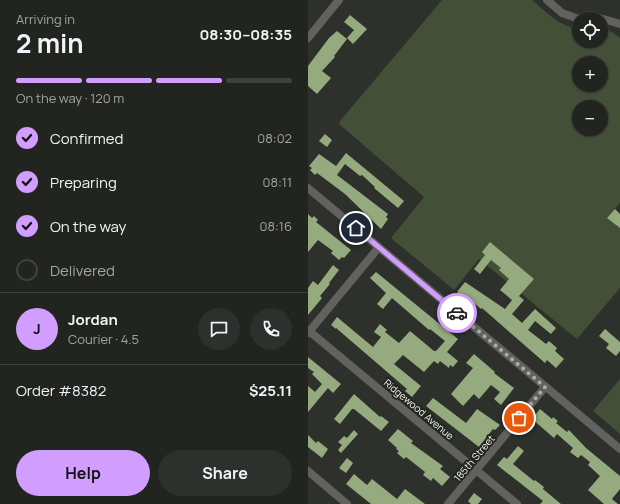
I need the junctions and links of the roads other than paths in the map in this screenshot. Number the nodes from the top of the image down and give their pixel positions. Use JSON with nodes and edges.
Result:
{"nodes":[{"id":1,"x":339,"y":0,"type":"edge"},
{"id":2,"x":547,"y":0,"type":"edge"},
{"id":3,"x":572,"y":16,"type":"edge"},
{"id":4,"x":608,"y":20,"type":"edge"},
{"id":5,"x":620,"y":24,"type":"edge"},
{"id":6,"x":308,"y":38,"type":"edge"},
{"id":7,"x":308,"y":188,"type":"edge"},
{"id":8,"x":379,"y":248,"type":"junction"},
{"id":9,"x":309,"y":331,"type":"edge"},
{"id":10,"x":545,"y":387,"type":"junction"},
{"id":11,"x":620,"y":450,"type":"edge"},
{"id":12,"x":477,"y":470,"type":"junction"},
{"id":13,"x":308,"y":471,"type":"edge"},
{"id":14,"x":347,"y":504,"type":"edge"},
{"id":15,"x":448,"y":504,"type":"edge"},
{"id":16,"x":517,"y":504,"type":"edge"}],
"edges":[{"from":1,"to":6,"type":"street"},
{"from":2,"to":3,"type":"street"},
{"from":4,"to":5,"type":"street"},
{"from":7,"to":8,"type":"street"},
{"from":8,"to":9,"type":"street"},
{"from":8,"to":10,"type":"street"},
{"from":9,"to":12,"type":"street","name":"Ridgewood Avenue"},
{"from":10,"to":11,"type":"street"},
{"from":10,"to":12,"type":"street","name":"185th Street"},
{"from":12,"to":15,"type":"street","name":"185th Street"},
{"from":12,"to":16,"type":"street","name":"Ridgewood Avenue"},
{"from":13,"to":14,"type":"street"}]}
